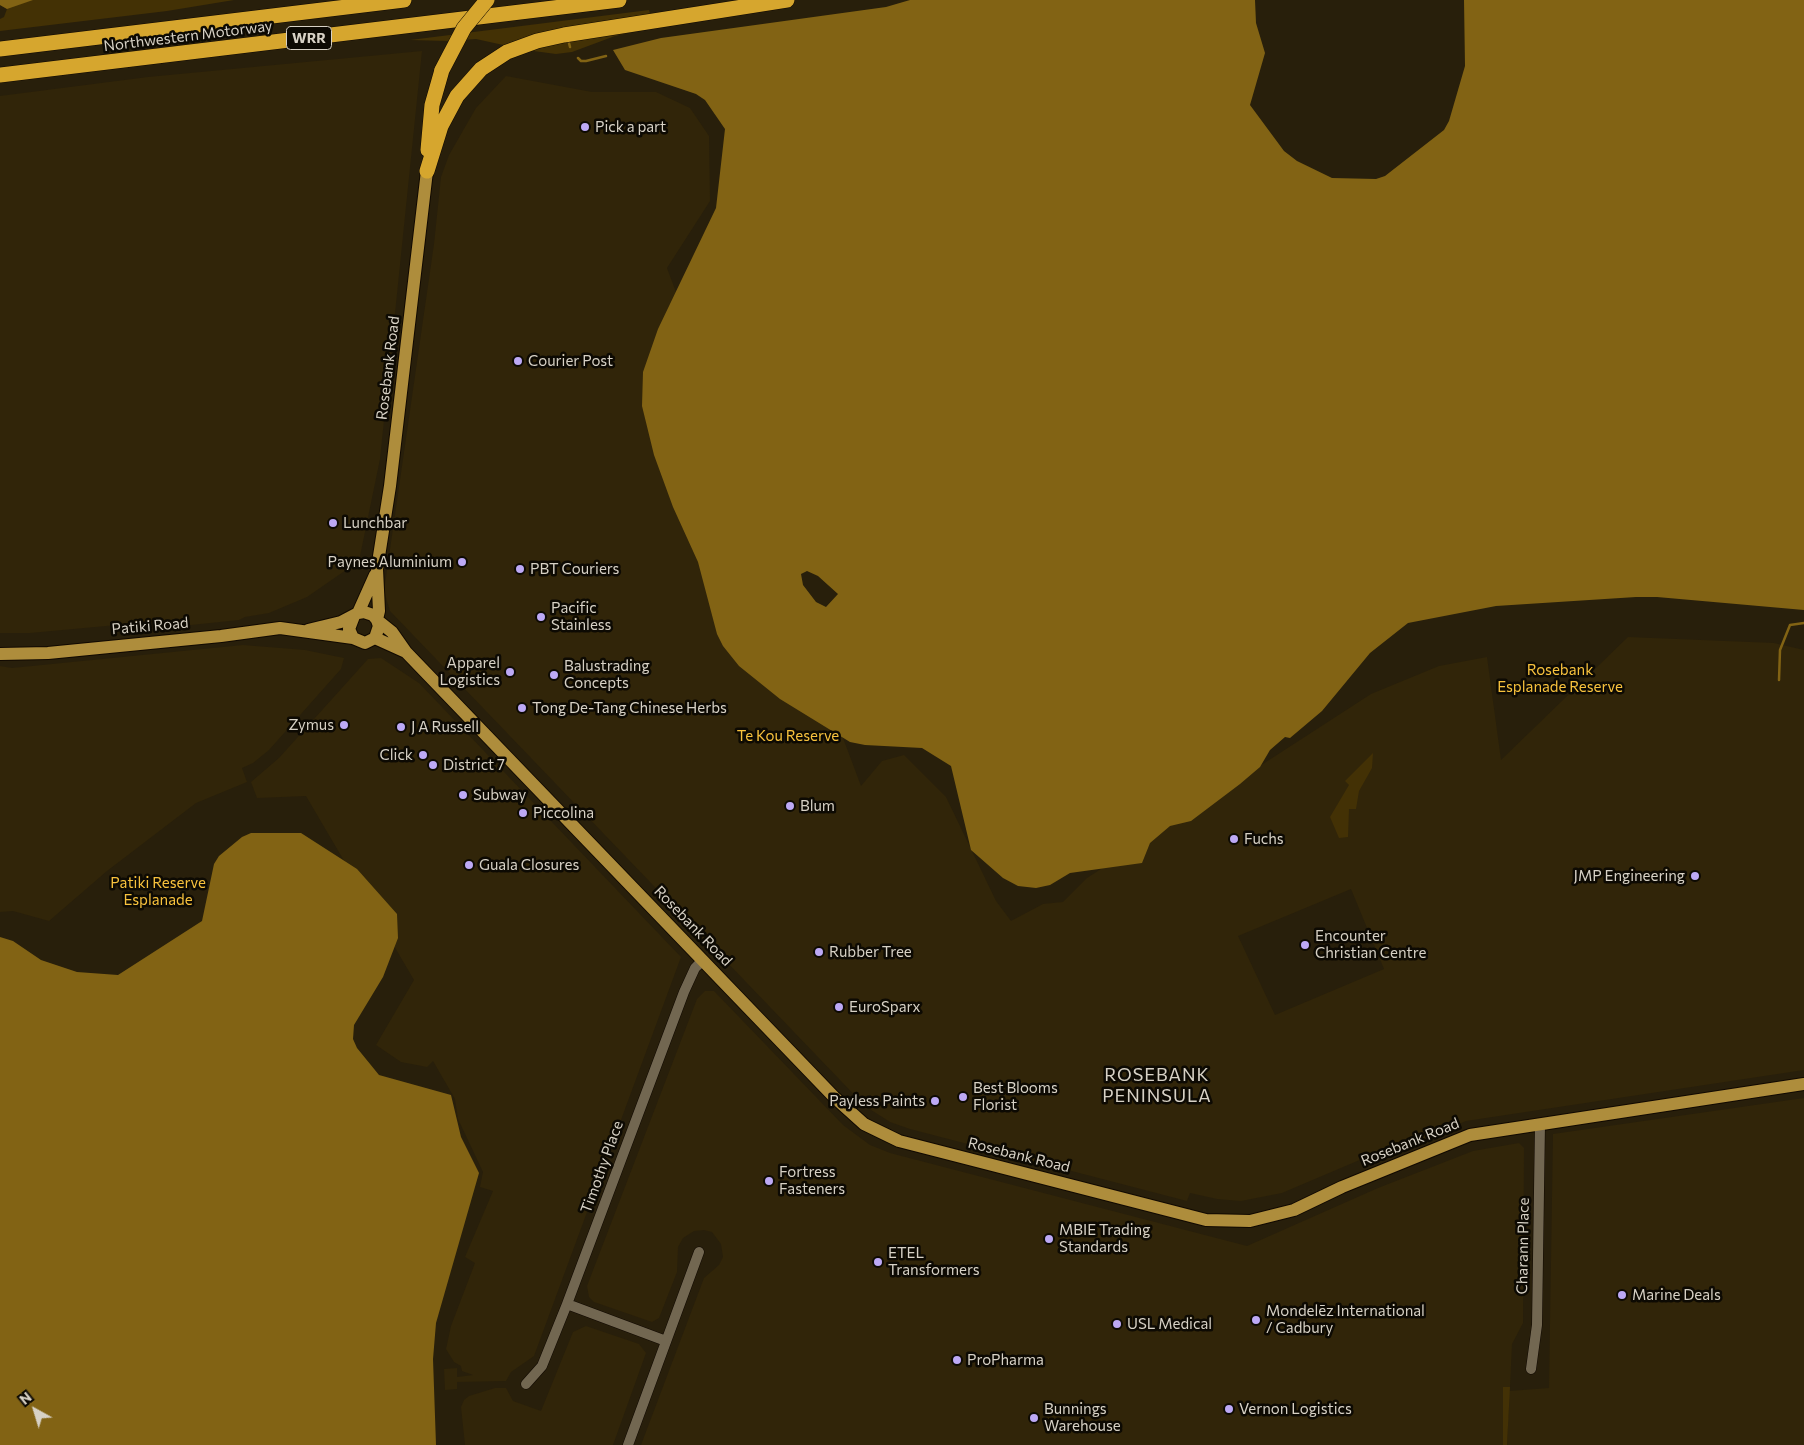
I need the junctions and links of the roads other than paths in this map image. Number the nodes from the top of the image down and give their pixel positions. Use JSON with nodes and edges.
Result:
{"nodes":[{"id":1,"x":404,"y":0,"type":"edge"},
{"id":2,"x":487,"y":0,"type":"edge"},
{"id":3,"x":618,"y":0,"type":"edge"},
{"id":4,"x":786,"y":0,"type":"edge"},
{"id":5,"x":0,"y":49,"type":"edge"},
{"id":6,"x":0,"y":75,"type":"edge"},
{"id":7,"x":427,"y":171,"type":"junction"},
{"id":8,"x":378,"y":569,"type":"junction"},
{"id":9,"x":356,"y":615,"type":"junction"},
{"id":10,"x":377,"y":620,"type":"junction"},
{"id":11,"x":303,"y":631,"type":"junction"},
{"id":12,"x":353,"y":638,"type":"junction"},
{"id":13,"x":376,"y":638,"type":"junction"},
{"id":14,"x":406,"y":652,"type":"junction"},
{"id":15,"x":0,"y":654,"type":"edge"},
{"id":16,"x":703,"y":960,"type":"junction"},
{"id":17,"x":1804,"y":1084,"type":"edge"},
{"id":18,"x":1540,"y":1124,"type":"junction"},
{"id":19,"x":699,"y":1252,"type":"dead end"},
{"id":20,"x":567,"y":1304,"type":"junction"},
{"id":21,"x":666,"y":1341,"type":"junction"},
{"id":22,"x":1531,"y":1369,"type":"dead end"},
{"id":23,"x":526,"y":1384,"type":"dead end"},
{"id":24,"x":628,"y":1445,"type":"edge"}],
"edges":[{"from":1,"to":5,"type":"highway","name":"Northwestern Motorway","number":"WRR"},
{"from":2,"to":7,"type":"highway","bridge":true},
{"from":3,"to":6,"type":"highway","name":"Northwestern Motorway","number":"WRR"},
{"from":4,"to":7,"type":"highway"},
{"from":7,"to":8,"type":"main road","name":"Rosebank Road"},
{"from":8,"to":9,"type":"main road","name":"Rosebank Road"},
{"from":8,"to":10,"type":"main road","name":"Rosebank Road"},
{"from":9,"to":10,"type":"main road"},
{"from":9,"to":11,"type":"main road","name":"Patiki Road"},
{"from":9,"to":12,"type":"main road"},
{"from":10,"to":13,"type":"main road"},
{"from":10,"to":14,"type":"main road","name":"Rosebank Road"},
{"from":11,"to":12,"type":"main road","name":"Patiki Road"},
{"from":11,"to":15,"type":"main road","name":"Patiki Road"},
{"from":12,"to":13,"type":"main road"},
{"from":13,"to":14,"type":"main road","name":"Rosebank Road"},
{"from":14,"to":16,"type":"main road","name":"Rosebank Road"},
{"from":16,"to":18,"type":"main road","name":"Rosebank Road"},
{"from":16,"to":20,"type":"street","name":"Timothy Place"},
{"from":17,"to":18,"type":"main road","name":"Rosebank Road"},
{"from":18,"to":22,"type":"street","name":"Charann Place"},
{"from":19,"to":21,"type":"street"},
{"from":20,"to":21,"type":"street"},
{"from":20,"to":23,"type":"street","name":"Timothy Place"},
{"from":21,"to":24,"type":"street"}]}
